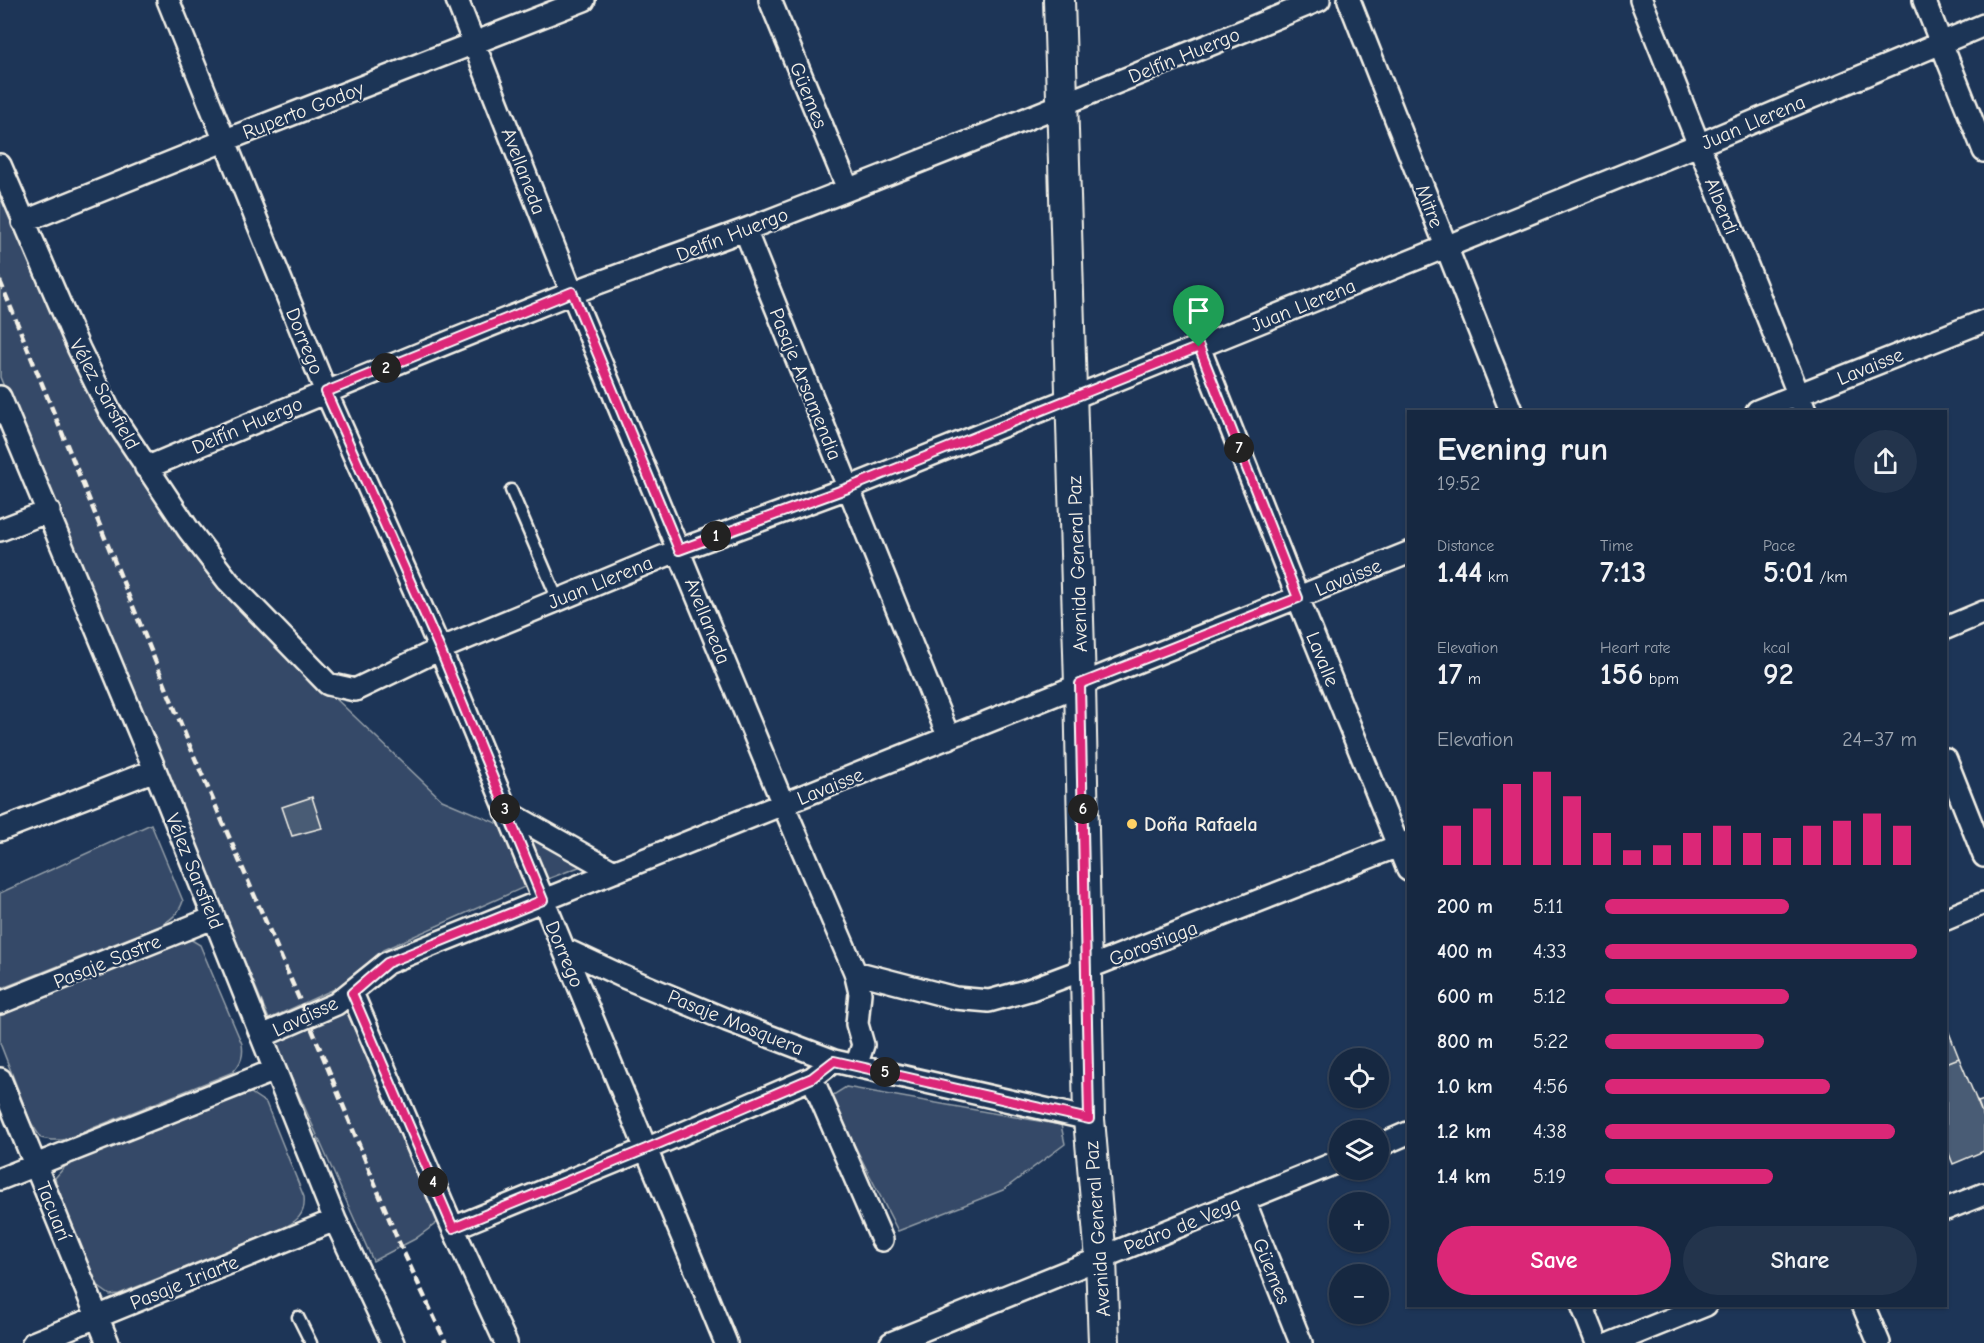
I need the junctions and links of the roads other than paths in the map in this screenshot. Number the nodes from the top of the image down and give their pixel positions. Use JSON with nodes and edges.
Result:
{"nodes":[{"id":1,"x":168,"y":0,"type":"edge"},
{"id":2,"x":457,"y":0,"type":"edge"},
{"id":3,"x":584,"y":0,"type":"edge"},
{"id":4,"x":770,"y":0,"type":"edge"},
{"id":5,"x":1059,"y":0,"type":"edge"},
{"id":6,"x":1318,"y":0,"type":"edge"},
{"id":7,"x":1349,"y":0,"type":"edge"},
{"id":8,"x":1641,"y":0,"type":"edge"},
{"id":9,"x":1924,"y":0,"type":"edge"},
{"id":10,"x":1984,"y":26,"type":"edge"},
{"id":11,"x":474,"y":43,"type":"junction"},
{"id":12,"x":1941,"y":43,"type":"junction"},
{"id":13,"x":1063,"y":105,"type":"junction"},
{"id":14,"x":226,"y":140,"type":"junction"},
{"id":15,"x":1698,"y":145,"type":"junction"},
{"id":16,"x":1984,"y":151,"type":"edge"},
{"id":17,"x":0,"y":165,"type":"edge"},
{"id":18,"x":848,"y":189,"type":"junction"},
{"id":19,"x":23,"y":222,"type":"junction"},
{"id":20,"x":745,"y":230,"type":"junction"},
{"id":21,"x":1446,"y":247,"type":"junction"},
{"id":22,"x":572,"y":292,"type":"junction"},
{"id":23,"x":1984,"y":321,"type":"edge"},
{"id":24,"x":1199,"y":347,"type":"junction"},
{"id":25,"x":326,"y":392,"type":"junction"},
{"id":26,"x":0,"y":397,"type":"edge"},
{"id":27,"x":1072,"y":398,"type":"junction"},
{"id":28,"x":1802,"y":403,"type":"edge"},
{"id":29,"x":1511,"y":410,"type":"edge"},
{"id":30,"x":1763,"y":410,"type":"edge"},
{"id":31,"x":146,"y":468,"type":"junction"},
{"id":32,"x":848,"y":488,"type":"junction"},
{"id":33,"x":511,"y":489,"type":"dead end"},
{"id":34,"x":49,"y":511,"type":"junction"},
{"id":35,"x":0,"y":530,"type":"edge"},
{"id":36,"x":679,"y":550,"type":"junction"},
{"id":37,"x":1407,"y":553,"type":"edge"},
{"id":38,"x":1298,"y":598,"type":"junction"},
{"id":39,"x":558,"y":600,"type":"junction"},
{"id":40,"x":1984,"y":612,"type":"edge"},
{"id":41,"x":1947,"y":628,"type":"edge"},
{"id":42,"x":440,"y":649,"type":"junction"},
{"id":43,"x":1080,"y":684,"type":"junction"},
{"id":44,"x":355,"y":690,"type":"joint"},
{"id":45,"x":949,"y":738,"type":"junction"},
{"id":46,"x":1947,"y":763,"type":"edge"},
{"id":47,"x":155,"y":770,"type":"junction"},
{"id":48,"x":783,"y":804,"type":"junction"},
{"id":49,"x":506,"y":811,"type":"junction"},
{"id":50,"x":0,"y":830,"type":"edge"},
{"id":51,"x":1404,"y":844,"type":"edge"},
{"id":52,"x":1984,"y":856,"type":"edge"},
{"id":53,"x":1407,"y":864,"type":"edge"},
{"id":54,"x":614,"y":872,"type":"junction"},
{"id":55,"x":543,"y":900,"type":"junction"},
{"id":56,"x":1984,"y":903,"type":"edge"},
{"id":57,"x":213,"y":918,"type":"junction"},
{"id":58,"x":1947,"y":919,"type":"edge"},
{"id":59,"x":564,"y":949,"type":"junction"},
{"id":60,"x":1085,"y":969,"type":"junction"},
{"id":61,"x":855,"y":972,"type":"junction"},
{"id":62,"x":352,"y":993,"type":"junction"},
{"id":63,"x":0,"y":1003,"type":"edge"},
{"id":64,"x":262,"y":1036,"type":"junction"},
{"id":65,"x":834,"y":1061,"type":"junction"},
{"id":66,"x":856,"y":1066,"type":"junction"},
{"id":67,"x":275,"y":1070,"type":"junction"},
{"id":68,"x":812,"y":1078,"type":"junction"},
{"id":69,"x":0,"y":1079,"type":"edge"},
{"id":70,"x":1089,"y":1119,"type":"junction"},
{"id":71,"x":1407,"y":1133,"type":"edge"},
{"id":72,"x":1389,"y":1141,"type":"edge"},
{"id":73,"x":646,"y":1149,"type":"junction"},
{"id":74,"x":35,"y":1165,"type":"junction"},
{"id":75,"x":1329,"y":1165,"type":"edge"},
{"id":76,"x":0,"y":1179,"type":"edge"},
{"id":77,"x":1984,"y":1194,"type":"edge"},
{"id":78,"x":1244,"y":1200,"type":"junction"},
{"id":79,"x":1947,"y":1209,"type":"edge"},
{"id":80,"x":335,"y":1220,"type":"junction"},
{"id":81,"x":453,"y":1228,"type":"junction"},
{"id":82,"x":882,"y":1240,"type":"dead end"},
{"id":83,"x":1101,"y":1259,"type":"junction"},
{"id":84,"x":1583,"y":1307,"type":"edge"},
{"id":85,"x":1701,"y":1307,"type":"edge"},
{"id":86,"x":1864,"y":1307,"type":"edge"},
{"id":87,"x":298,"y":1317,"type":"dead end"},
{"id":88,"x":98,"y":1318,"type":"junction"},
{"id":89,"x":33,"y":1343,"type":"edge"},
{"id":90,"x":108,"y":1343,"type":"edge"},
{"id":91,"x":311,"y":1343,"type":"edge"},
{"id":92,"x":393,"y":1343,"type":"edge"},
{"id":93,"x":506,"y":1343,"type":"edge"},
{"id":94,"x":726,"y":1343,"type":"edge"},
{"id":95,"x":891,"y":1343,"type":"edge"},
{"id":96,"x":1104,"y":1343,"type":"edge"},
{"id":97,"x":1301,"y":1343,"type":"edge"},
{"id":98,"x":1597,"y":1343,"type":"edge"},
{"id":99,"x":1612,"y":1343,"type":"edge"},
{"id":100,"x":1879,"y":1343,"type":"edge"}],
"edges":[{"from":1,"to":14,"type":"street","name":"Dorrego"},
{"from":2,"to":11,"type":"street","name":"Avellaneda"},
{"from":3,"to":11,"type":"street","name":"Ruperto Godoy"},
{"from":4,"to":18,"type":"street","name":"Güemes"},
{"from":5,"to":13,"type":"main road","name":"Avenida General Paz"},
{"from":6,"to":13,"type":"street","name":"Delfín Huergo"},
{"from":7,"to":21,"type":"street","name":"Mitre"},
{"from":8,"to":15,"type":"street","name":"Alberdi"},
{"from":9,"to":12,"type":"street"},
{"from":10,"to":12,"type":"street","name":"Juan Llerena"},
{"from":11,"to":14,"type":"street","name":"Ruperto Godoy"},
{"from":11,"to":22,"type":"street","name":"Avellaneda"},
{"from":12,"to":15,"type":"street","name":"Juan Llerena"},
{"from":12,"to":16,"type":"street"},
{"from":13,"to":18,"type":"street","name":"Delfín Huergo"},
{"from":13,"to":27,"type":"main road","name":"Avenida General Paz"},
{"from":14,"to":19,"type":"street","name":"Ruperto Godoy"},
{"from":14,"to":25,"type":"street","name":"Dorrego"},
{"from":15,"to":21,"type":"street","name":"Juan Llerena"},
{"from":15,"to":28,"type":"street","name":"Alberdi"},
{"from":17,"to":19,"type":"street","name":"Vélez Sarsfield"},
{"from":18,"to":20,"type":"street","name":"Delfín Huergo"},
{"from":19,"to":31,"type":"street","name":"Vélez Sarsfield"},
{"from":20,"to":22,"type":"street","name":"Delfín Huergo"},
{"from":20,"to":32,"type":"street","name":"Pasaje Arsamendia"},
{"from":21,"to":24,"type":"street","name":"Juan Llerena"},
{"from":21,"to":29,"type":"street","name":"Mitre"},
{"from":22,"to":25,"type":"street","name":"Delfín Huergo"},
{"from":22,"to":36,"type":"street","name":"Avellaneda"},
{"from":23,"to":28,"type":"street","name":"Lavaisse"},
{"from":24,"to":27,"type":"street","name":"Juan Llerena"},
{"from":24,"to":38,"type":"street","name":"Lavalle"},
{"from":25,"to":31,"type":"street","name":"Delfín Huergo"},
{"from":25,"to":42,"type":"street","name":"Dorrego"},
{"from":26,"to":34,"type":"street","name":"Vélez Sarsfield"},
{"from":27,"to":32,"type":"street","name":"Juan Llerena"},
{"from":27,"to":43,"type":"main road","name":"Avenida General Paz"},
{"from":28,"to":30,"type":"street","name":"Lavaisse"},
{"from":31,"to":44,"type":"street","name":"Vélez Sarsfield"},
{"from":32,"to":36,"type":"street","name":"Juan Llerena"},
{"from":32,"to":45,"type":"street","name":"Pasaje Arsamendia"},
{"from":33,"to":39,"type":"lane"},
{"from":34,"to":35,"type":"street"},
{"from":34,"to":47,"type":"street","name":"Vélez Sarsfield"},
{"from":36,"to":39,"type":"street","name":"Juan Llerena"},
{"from":36,"to":48,"type":"street","name":"Avellaneda"},
{"from":37,"to":38,"type":"street","name":"Lavaisse"},
{"from":38,"to":43,"type":"street","name":"Lavaisse"},
{"from":38,"to":51,"type":"street","name":"Lavalle"},
{"from":39,"to":42,"type":"street","name":"Juan Llerena"},
{"from":40,"to":41,"type":"street"},
{"from":42,"to":44,"type":"street","name":"Juan Llerena"},
{"from":42,"to":49,"type":"street","name":"Dorrego"},
{"from":43,"to":45,"type":"street","name":"Lavaisse"},
{"from":43,"to":60,"type":"main road","name":"Avenida General Paz"},
{"from":45,"to":48,"type":"street","name":"Lavaisse"},
{"from":46,"to":52,"type":"street"},
{"from":47,"to":50,"type":"street"},
{"from":47,"to":57,"type":"street","name":"Vélez Sarsfield"},
{"from":48,"to":54,"type":"street","name":"Lavaisse"},
{"from":48,"to":61,"type":"street","name":"Avellaneda"},
{"from":49,"to":54,"type":"street"},
{"from":49,"to":55,"type":"street","name":"Dorrego"},
{"from":51,"to":53,"type":"street","name":"Lavalle"},
{"from":51,"to":60,"type":"street","name":"Gorostiaga"},
{"from":54,"to":55,"type":"street","name":"Lavaisse"},
{"from":55,"to":59,"type":"street","name":"Dorrego"},
{"from":55,"to":62,"type":"street","name":"Lavaisse"},
{"from":56,"to":58,"type":"street"},
{"from":57,"to":63,"type":"street","name":"Pasaje Sastre"},
{"from":57,"to":64,"type":"street","name":"Vélez Sarsfield"},
{"from":59,"to":65,"type":"street","name":"Pasaje Mosquera"},
{"from":59,"to":73,"type":"street","name":"Dorrego"},
{"from":60,"to":61,"type":"street","name":"Gorostiaga"},
{"from":60,"to":70,"type":"main road","name":"Avenida General Paz"},
{"from":61,"to":66,"type":"street","name":"Avellaneda"},
{"from":62,"to":64,"type":"street","name":"Lavaisse"},
{"from":62,"to":81,"type":"street"},
{"from":64,"to":67,"type":"street","name":"Vélez Sarsfield"},
{"from":65,"to":66,"type":"street","name":"Pasaje Mosquera"},
{"from":65,"to":68,"type":"street"},
{"from":66,"to":70,"type":"street","name":"Pasaje Mosquera"},
{"from":67,"to":74,"type":"street","name":"Lavaisse"},
{"from":67,"to":80,"type":"street","name":"Vélez Sarsfield"},
{"from":68,"to":73,"type":"street"},
{"from":68,"to":82,"type":"street"},
{"from":69,"to":74,"type":"street","name":"Tacuarí"},
{"from":70,"to":83,"type":"main road","name":"Avenida General Paz"},
{"from":71,"to":72,"type":"street"},
{"from":73,"to":81,"type":"street"},
{"from":73,"to":94,"type":"street","name":"Dorrego"},
{"from":74,"to":76,"type":"street","name":"Lavaisse"},
{"from":74,"to":88,"type":"street","name":"Tacuarí"},
{"from":75,"to":78,"type":"street","name":"Pedro de Vega"},
{"from":77,"to":79,"type":"street"},
{"from":78,"to":83,"type":"street","name":"Pedro de Vega"},
{"from":78,"to":97,"type":"street","name":"Güemes"},
{"from":80,"to":88,"type":"street","name":"Pasaje Iriarte"},
{"from":80,"to":92,"type":"street","name":"Vélez Sarsfield"},
{"from":81,"to":93,"type":"street"},
{"from":83,"to":95,"type":"street","name":"Pedro de Vega"},
{"from":83,"to":96,"type":"main road","name":"Avenida General Paz"},
{"from":84,"to":98,"type":"street"},
{"from":85,"to":99,"type":"street"},
{"from":86,"to":100,"type":"street"},
{"from":87,"to":91,"type":"lane"},
{"from":88,"to":89,"type":"street","name":"Pasaje Iriarte"},
{"from":88,"to":90,"type":"street","name":"Tacuarí"}]}
